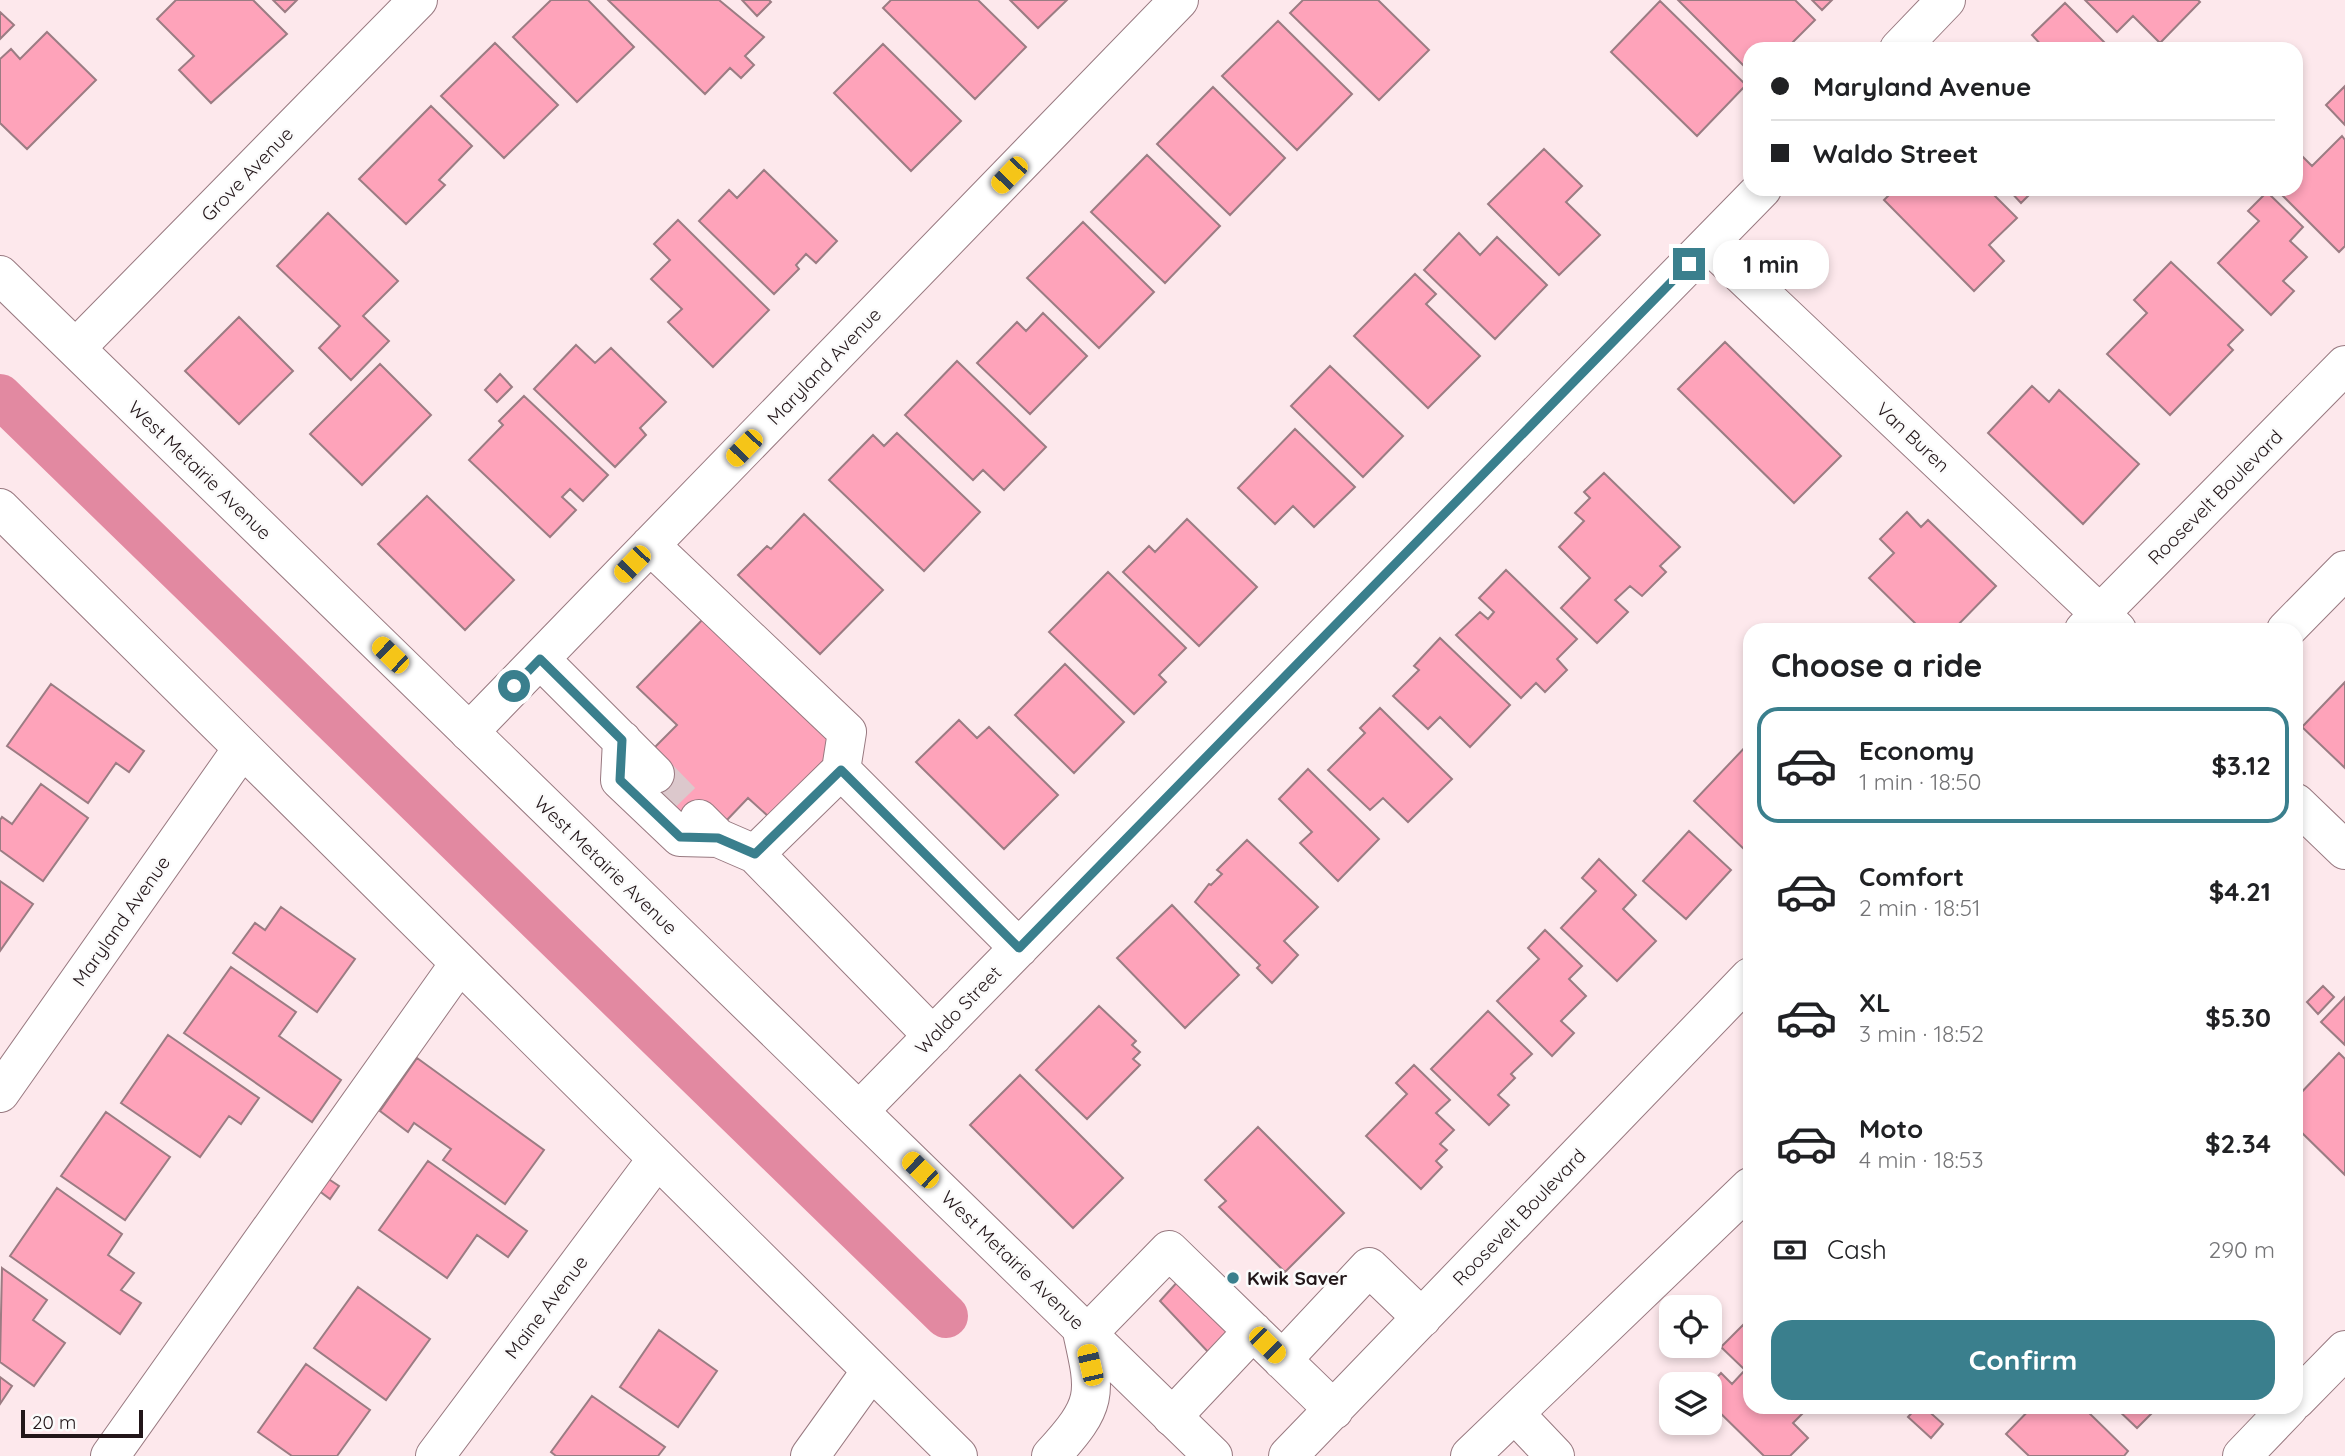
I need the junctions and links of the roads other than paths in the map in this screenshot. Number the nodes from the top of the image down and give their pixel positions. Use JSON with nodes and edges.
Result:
{"nodes":[{"id":1,"x":418,"y":0,"type":"edge"},
{"id":2,"x":1179,"y":0,"type":"edge"},
{"id":3,"x":1946,"y":0,"type":"edge"},
{"id":4,"x":1906,"y":42,"type":"edge"},
{"id":5,"x":1755,"y":196,"type":"edge"},
{"id":6,"x":1709,"y":244,"type":"junction"},
{"id":7,"x":0,"y":275,"type":"edge"},
{"id":8,"x":76,"y":348,"type":"junction"},
{"id":9,"x":2345,"y":365,"type":"edge"},
{"id":10,"x":0,"y":508,"type":"edge"},
{"id":11,"x":650,"y":545,"type":"junction"},
{"id":12,"x":2345,"y":570,"type":"edge"},
{"id":13,"x":2098,"y":623,"type":"edge"},
{"id":14,"x":2102,"y":623,"type":"edge"},
{"id":15,"x":2293,"y":623,"type":"edge"},
{"id":16,"x":540,"y":659,"type":"junction"},
{"id":17,"x":469,"y":732,"type":"junction"},
{"id":18,"x":622,"y":740,"type":"junction"},
{"id":19,"x":242,"y":749,"type":"junction"},
{"id":20,"x":841,"y":770,"type":"junction"},
{"id":21,"x":655,"y":775,"type":"tunnel mouth"},
{"id":22,"x":2303,"y":810,"type":"edge"},
{"id":23,"x":2345,"y":850,"type":"edge"},
{"id":24,"x":755,"y":854,"type":"junction"},
{"id":25,"x":1019,"y":948,"type":"junction"},
{"id":26,"x":459,"y":964,"type":"junction"},
{"id":27,"x":1743,"y":984,"type":"edge"},
{"id":28,"x":933,"y":1036,"type":"junction"},
{"id":29,"x":0,"y":1093,"type":"edge"},
{"id":30,"x":859,"y":1111,"type":"junction"},
{"id":31,"x":657,"y":1159,"type":"junction"},
{"id":32,"x":1743,"y":1194,"type":"edge"},
{"id":33,"x":1422,"y":1318,"type":"junction"},
{"id":34,"x":1084,"y":1330,"type":"junction"},
{"id":35,"x":1253,"y":1331,"type":"junction"},
{"id":36,"x":2345,"y":1350,"type":"edge"},
{"id":37,"x":1282,"y":1360,"type":"junction"},
{"id":38,"x":871,"y":1371,"type":"junction"},
{"id":39,"x":2303,"y":1393,"type":"edge"},
{"id":40,"x":1334,"y":1410,"type":"junction"},
{"id":41,"x":1515,"y":1414,"type":"junction"},
{"id":42,"x":2282,"y":1414,"type":"edge"},
{"id":43,"x":1172,"y":1417,"type":"junction"},
{"id":44,"x":950,"y":1448,"type":"edge"},
{"id":45,"x":110,"y":1456,"type":"edge"},
{"id":46,"x":435,"y":1456,"type":"edge"},
{"id":47,"x":810,"y":1456,"type":"edge"},
{"id":48,"x":978,"y":1456,"type":"edge"},
{"id":49,"x":1051,"y":1456,"type":"edge"},
{"id":50,"x":1213,"y":1456,"type":"edge"},
{"id":51,"x":1288,"y":1456,"type":"edge"},
{"id":52,"x":1470,"y":1456,"type":"edge"},
{"id":53,"x":1555,"y":1456,"type":"edge"},
{"id":54,"x":2242,"y":1456,"type":"edge"}],
"edges":[{"from":1,"to":8,"type":"street","name":"Grove Avenue"},
{"from":2,"to":11,"type":"street","name":"Maryland Avenue"},
{"from":3,"to":4,"type":"street"},
{"from":5,"to":6,"type":"street","name":"Waldo Street"},
{"from":6,"to":13,"type":"street","name":"Van Buren"},
{"from":6,"to":25,"type":"street","name":"Waldo Street"},
{"from":7,"to":8,"type":"street","name":"West Metairie Avenue"},
{"from":8,"to":17,"type":"street","name":"West Metairie Avenue"},
{"from":9,"to":14,"type":"street","name":"Roosevelt Boulevard"},
{"from":10,"to":19,"type":"street"},
{"from":11,"to":16,"type":"street","name":"Maryland Avenue"},
{"from":11,"to":20,"type":"street"},
{"from":12,"to":15,"type":"street"},
{"from":16,"to":17,"type":"street","name":"Maryland Avenue"},
{"from":16,"to":18,"type":"street"},
{"from":17,"to":30,"type":"street","name":"West Metairie Avenue"},
{"from":18,"to":21,"type":"street"},
{"from":18,"to":24,"type":"street"},
{"from":19,"to":26,"type":"street"},
{"from":19,"to":29,"type":"street","name":"Maryland Avenue"},
{"from":20,"to":24,"type":"street"},
{"from":20,"to":25,"type":"street"},
{"from":22,"to":23,"type":"street"},
{"from":24,"to":28,"type":"street"},
{"from":25,"to":28,"type":"street","name":"Waldo Street"},
{"from":26,"to":31,"type":"street"},
{"from":26,"to":45,"type":"street"},
{"from":27,"to":33,"type":"street","name":"Roosevelt Boulevard"},
{"from":28,"to":30,"type":"street","name":"Waldo Street"},
{"from":30,"to":34,"type":"street","name":"West Metairie Avenue"},
{"from":31,"to":38,"type":"street"},
{"from":31,"to":46,"type":"street","name":"Maine Avenue"},
{"from":32,"to":41,"type":"street"},
{"from":33,"to":37,"type":"street"},
{"from":33,"to":40,"type":"street","name":"Roosevelt Boulevard"},
{"from":34,"to":35,"type":"street"},
{"from":34,"to":43,"type":"street","name":"West Metairie Avenue"},
{"from":34,"to":49,"type":"street"},
{"from":35,"to":37,"type":"street"},
{"from":35,"to":43,"type":"street"},
{"from":36,"to":39,"type":"street"},
{"from":37,"to":40,"type":"street"},
{"from":38,"to":44,"type":"street"},
{"from":38,"to":47,"type":"street"},
{"from":40,"to":51,"type":"street","name":"Roosevelt Boulevard"},
{"from":41,"to":52,"type":"street"},
{"from":41,"to":53,"type":"street"},
{"from":42,"to":54,"type":"street"},
{"from":43,"to":50,"type":"street","name":"West Metairie Avenue"},
{"from":44,"to":48,"type":"street"}]}
